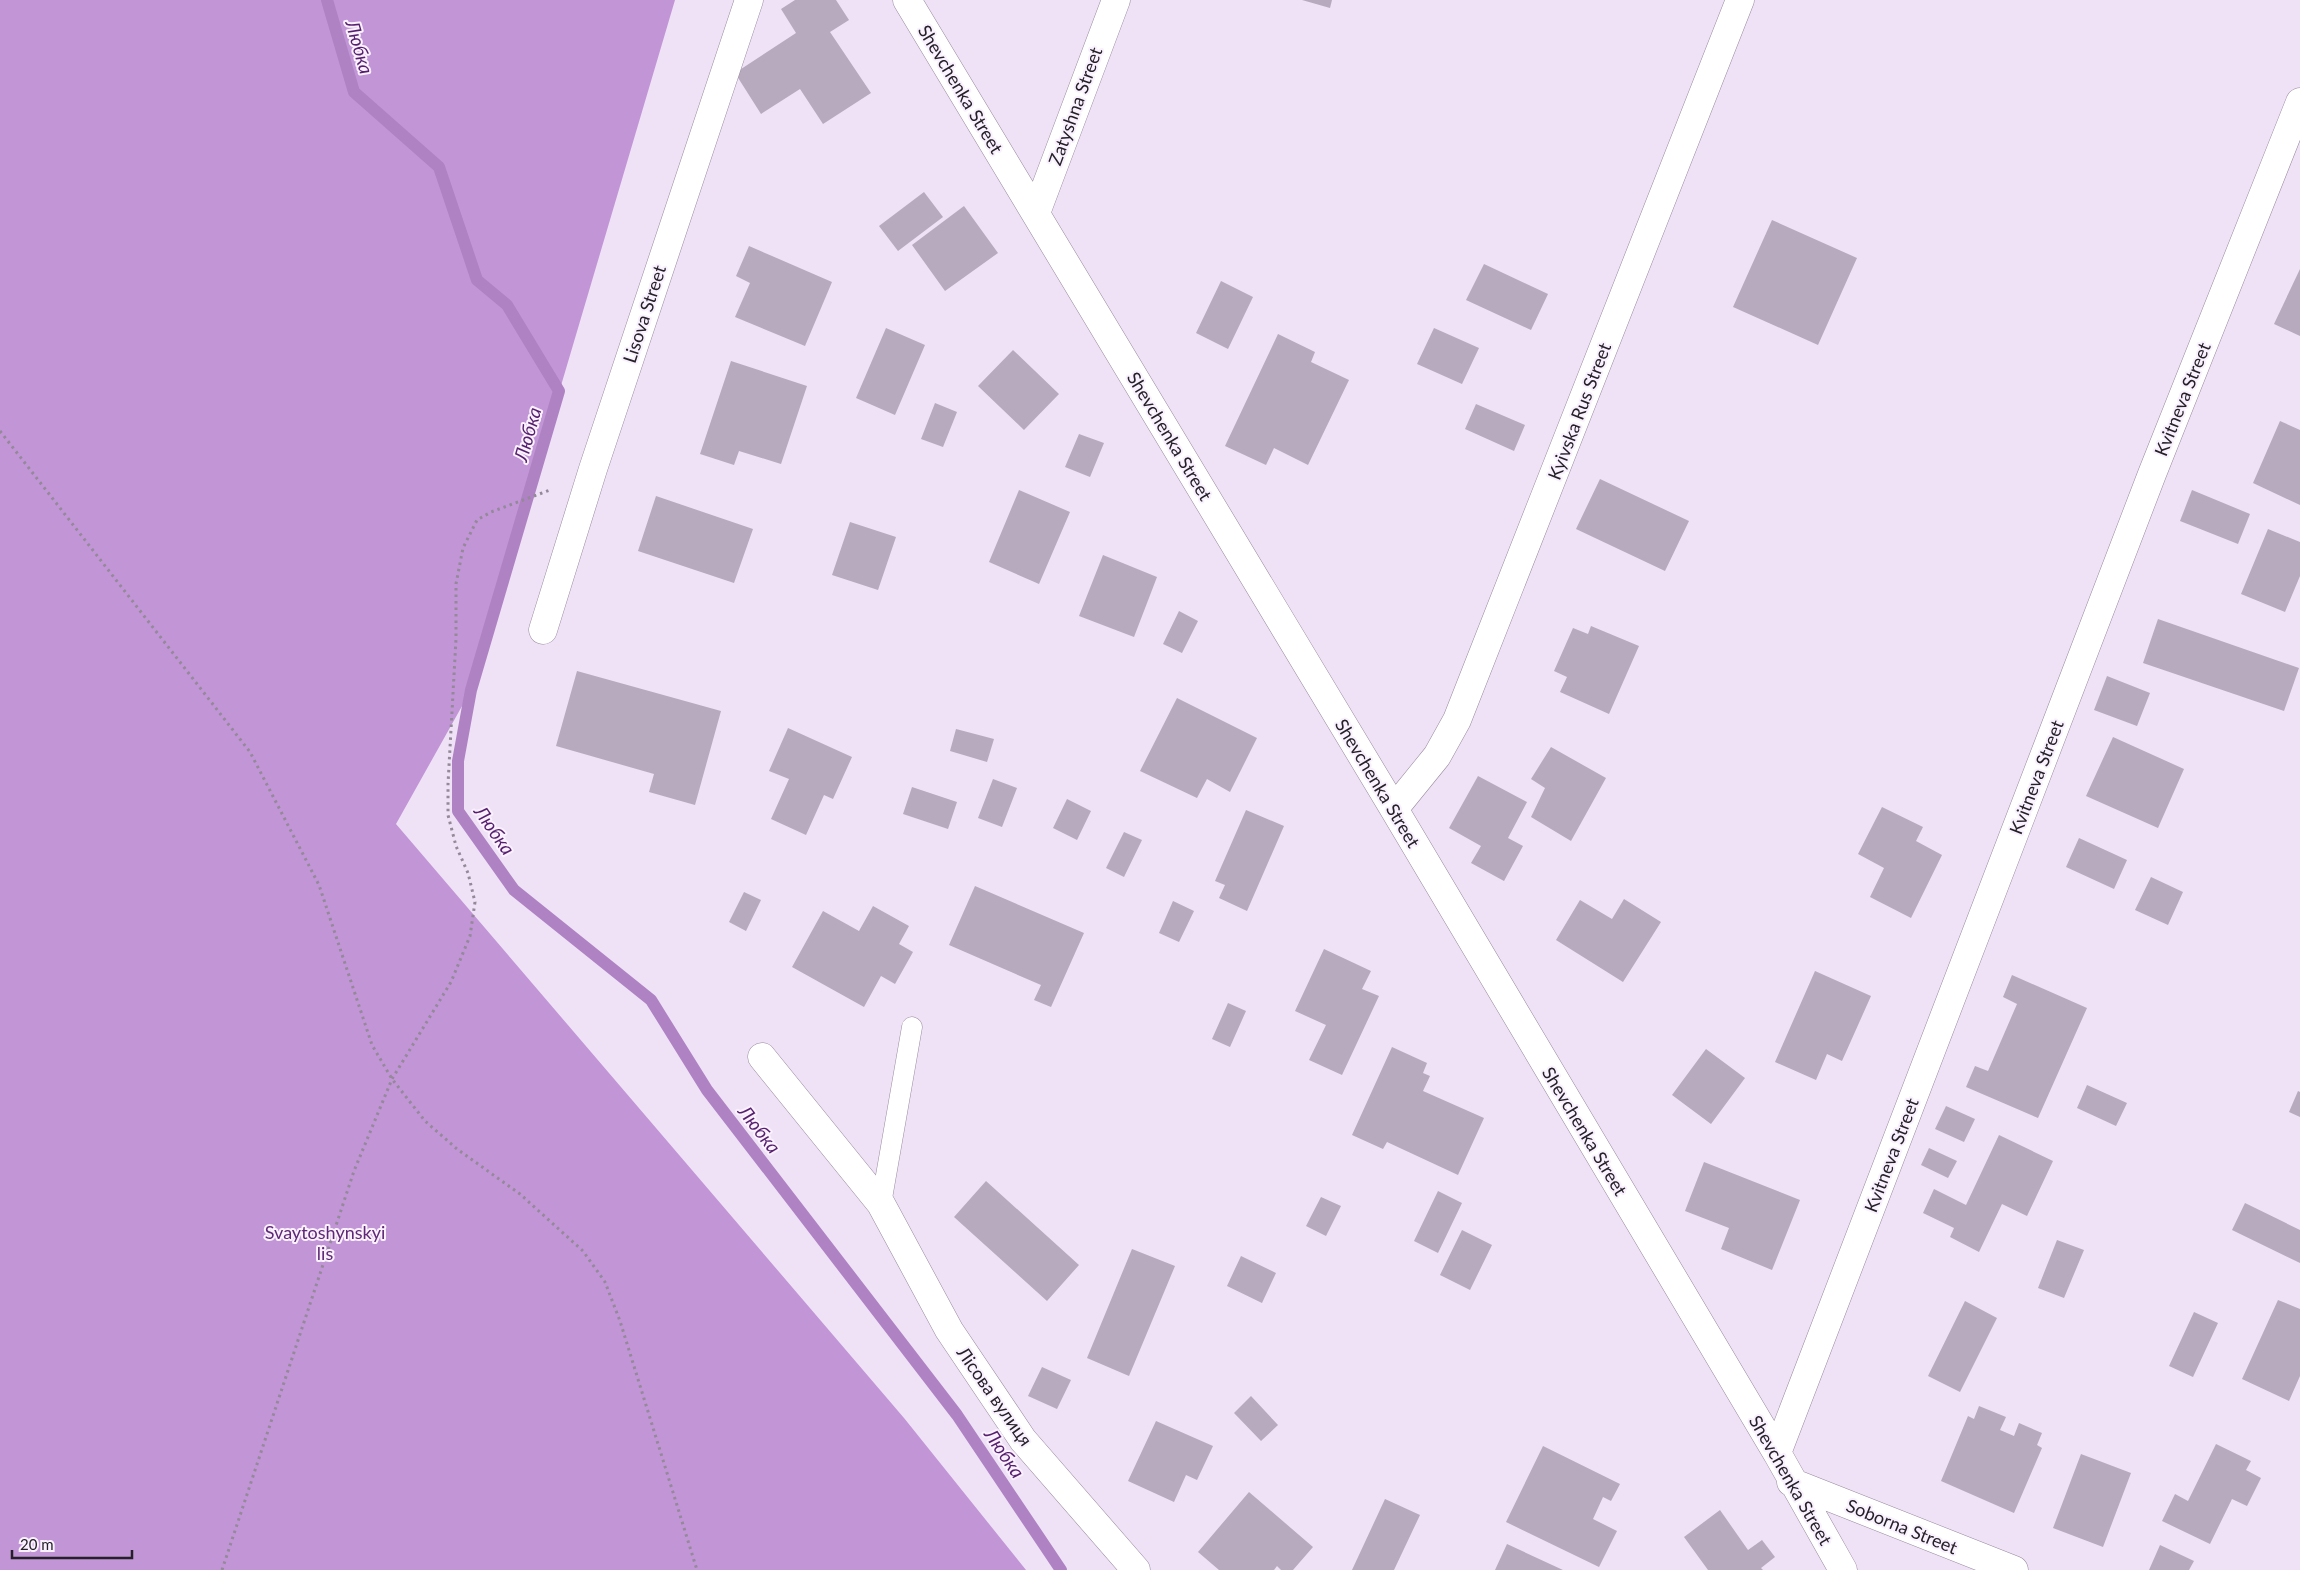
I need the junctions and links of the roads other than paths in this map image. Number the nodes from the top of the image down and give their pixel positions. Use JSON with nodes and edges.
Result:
{"nodes":[{"id":1,"x":749,"y":0,"type":"edge"},
{"id":2,"x":906,"y":0,"type":"edge"},
{"id":3,"x":1116,"y":0,"type":"edge"},
{"id":4,"x":1740,"y":0,"type":"edge"},
{"id":5,"x":2300,"y":102,"type":"edge"},
{"id":6,"x":1036,"y":212,"type":"junction"},
{"id":7,"x":542,"y":630,"type":"dead end"},
{"id":8,"x":1394,"y":808,"type":"junction"},
{"id":9,"x":912,"y":1028,"type":"dead end"},
{"id":10,"x":762,"y":1057,"type":"dead end"},
{"id":11,"x":881,"y":1204,"type":"junction"},
{"id":12,"x":1776,"y":1453,"type":"junction"},
{"id":13,"x":1791,"y":1482,"type":"junction"},
{"id":14,"x":1136,"y":1570,"type":"edge"},
{"id":15,"x":1843,"y":1570,"type":"edge"},
{"id":16,"x":2014,"y":1570,"type":"edge"}],
"edges":[{"from":1,"to":7,"type":"street","name":"Lisova Street"},
{"from":2,"to":6,"type":"street","name":"Shevchenka Street"},
{"from":3,"to":6,"type":"street","name":"Zatyshna Street"},
{"from":4,"to":8,"type":"street","name":"Kyivska Rus Street"},
{"from":5,"to":12,"type":"street","name":"Kvitneva Street"},
{"from":6,"to":8,"type":"street","name":"Shevchenka Street"},
{"from":8,"to":12,"type":"street","name":"Shevchenka Street"},
{"from":9,"to":11,"type":"lane"},
{"from":10,"to":11,"type":"street","name":"Лісова вулиця"},
{"from":11,"to":14,"type":"street","name":"Лісова вулиця"},
{"from":12,"to":13,"type":"street","name":"Shevchenka Street"},
{"from":13,"to":15,"type":"street","name":"Shevchenka Street"},
{"from":13,"to":16,"type":"street","name":"Soborna Street"}]}
